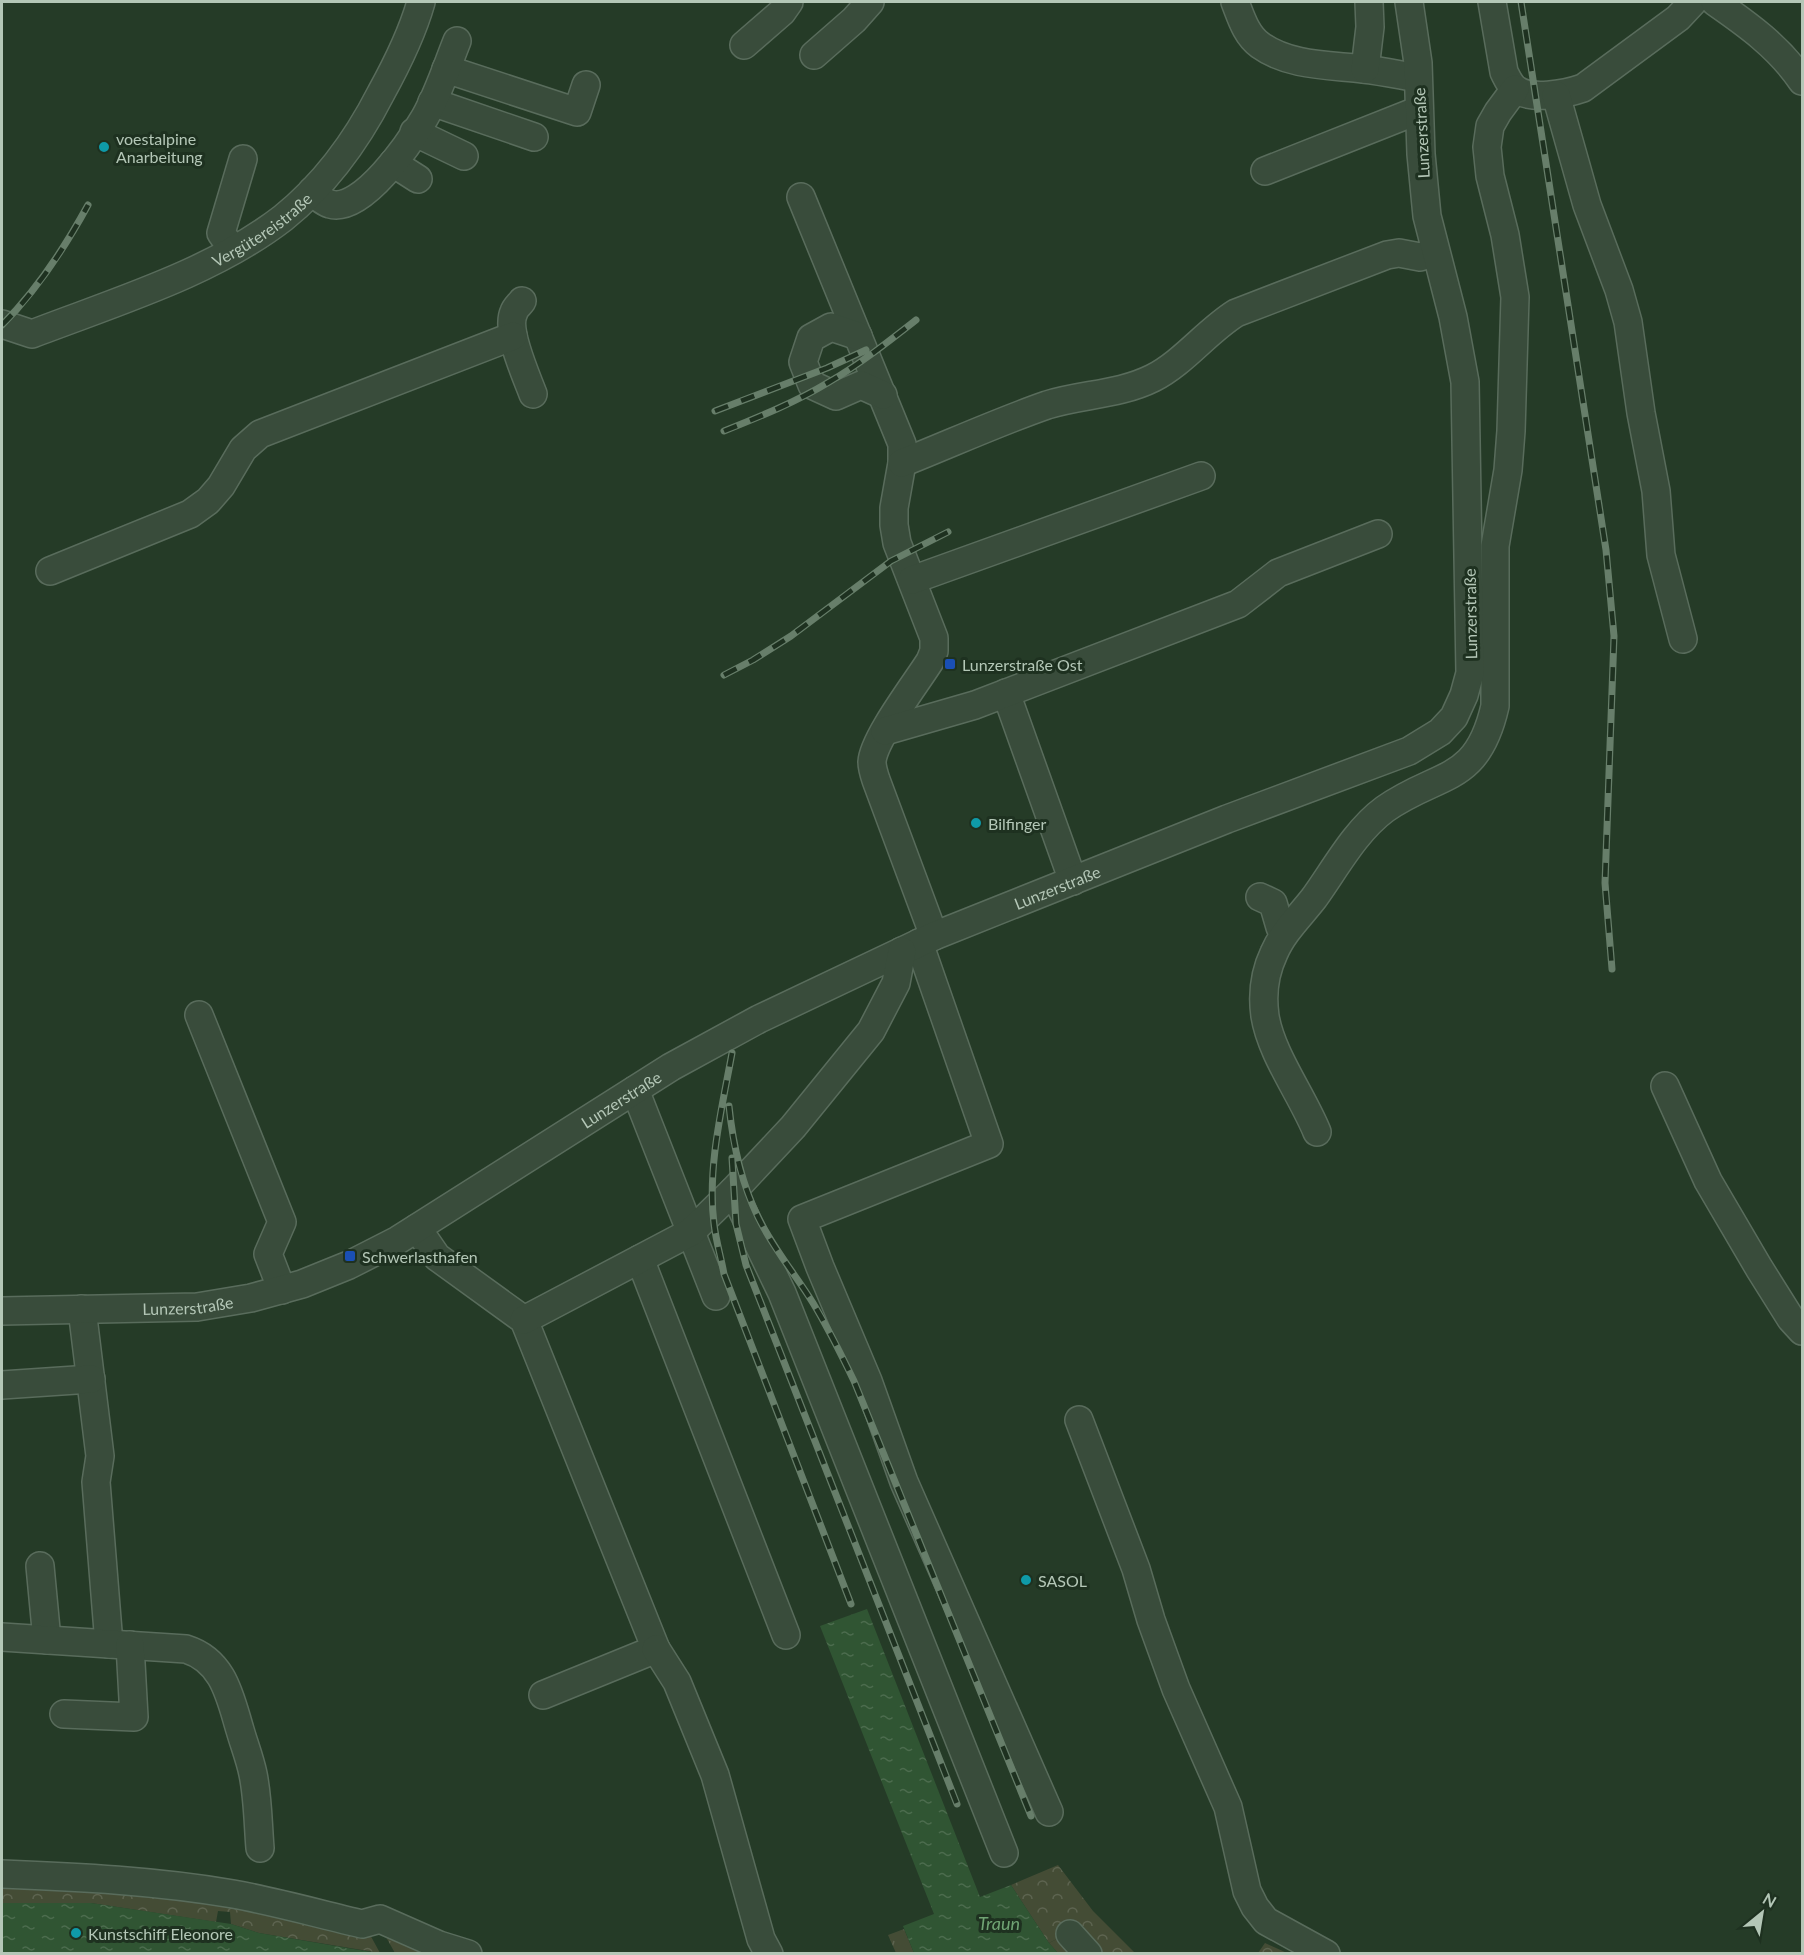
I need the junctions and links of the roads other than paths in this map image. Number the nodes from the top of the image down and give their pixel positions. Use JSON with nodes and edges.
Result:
{"nodes":[{"id":1,"x":421,"y":2,"type":"edge"},
{"id":2,"x":789,"y":2,"type":"edge"},
{"id":3,"x":870,"y":2,"type":"edge"},
{"id":4,"x":1235,"y":2,"type":"edge"},
{"id":5,"x":1369,"y":2,"type":"edge"},
{"id":6,"x":1409,"y":2,"type":"edge"},
{"id":7,"x":1492,"y":2,"type":"edge"},
{"id":8,"x":1693,"y":2,"type":"edge"},
{"id":9,"x":1715,"y":2,"type":"edge"},
{"id":10,"x":457,"y":40,"type":"dead end"},
{"id":11,"x":744,"y":45,"type":"dead end"},
{"id":12,"x":814,"y":55,"type":"dead end"},
{"id":13,"x":446,"y":69,"type":"junction"},
{"id":14,"x":1365,"y":69,"type":"junction"},
{"id":15,"x":1418,"y":78,"type":"junction"},
{"id":16,"x":1803,"y":81,"type":"edge"},
{"id":17,"x":586,"y":85,"type":"dead end"},
{"id":18,"x":1515,"y":89,"type":"junction"},
{"id":19,"x":1556,"y":95,"type":"junction"},
{"id":20,"x":432,"y":102,"type":"junction"},
{"id":21,"x":1419,"y":110,"type":"junction"},
{"id":22,"x":414,"y":132,"type":"junction"},
{"id":23,"x":534,"y":137,"type":"dead end"},
{"id":24,"x":464,"y":156,"type":"dead end"},
{"id":25,"x":243,"y":159,"type":"dead end"},
{"id":26,"x":393,"y":163,"type":"junction"},
{"id":27,"x":1265,"y":171,"type":"dead end"},
{"id":28,"x":418,"y":179,"type":"dead end"},
{"id":29,"x":312,"y":191,"type":"junction"},
{"id":30,"x":801,"y":197,"type":"dead end"},
{"id":31,"x":233,"y":250,"type":"junction"},
{"id":32,"x":1435,"y":252,"type":"junction"},
{"id":33,"x":522,"y":301,"type":"dead end"},
{"id":34,"x":2,"y":324,"type":"edge"},
{"id":35,"x":513,"y":336,"type":"junction"},
{"id":36,"x":858,"y":336,"type":"junction"},
{"id":37,"x":533,"y":394,"type":"dead end"},
{"id":38,"x":882,"y":395,"type":"junction"},
{"id":39,"x":902,"y":453,"type":"junction"},
{"id":40,"x":1201,"y":476,"type":"dead end"},
{"id":41,"x":1378,"y":534,"type":"dead end"},
{"id":42,"x":50,"y":571,"type":"dead end"},
{"id":43,"x":912,"y":580,"type":"junction"},
{"id":44,"x":1683,"y":639,"type":"dead end"},
{"id":45,"x":1006,"y":693,"type":"junction"},
{"id":46,"x":885,"y":731,"type":"junction"},
{"id":47,"x":1073,"y":881,"type":"junction"},
{"id":48,"x":1260,"y":897,"type":"dead end"},
{"id":49,"x":1284,"y":934,"type":"junction"},
{"id":50,"x":919,"y":943,"type":"junction"},
{"id":51,"x":199,"y":1015,"type":"dead end"},
{"id":52,"x":1665,"y":1086,"type":"dead end"},
{"id":53,"x":635,"y":1090,"type":"junction"},
{"id":54,"x":1317,"y":1132,"type":"dead end"},
{"id":55,"x":733,"y":1191,"type":"junction"},
{"id":56,"x":417,"y":1228,"type":"junction"},
{"id":57,"x":691,"y":1232,"type":"junction"},
{"id":58,"x":639,"y":1259,"type":"junction"},
{"id":59,"x":282,"y":1290,"type":"junction"},
{"id":60,"x":716,"y":1296,"type":"dead end"},
{"id":61,"x":82,"y":1309,"type":"junction"},
{"id":62,"x":2,"y":1311,"type":"edge"},
{"id":63,"x":524,"y":1320,"type":"junction"},
{"id":64,"x":1803,"y":1331,"type":"edge"},
{"id":65,"x":90,"y":1379,"type":"junction"},
{"id":66,"x":2,"y":1385,"type":"edge"},
{"id":67,"x":1079,"y":1420,"type":"dead end"},
{"id":68,"x":40,"y":1566,"type":"dead end"},
{"id":69,"x":786,"y":1635,"type":"dead end"},
{"id":70,"x":2,"y":1637,"type":"edge"},
{"id":71,"x":47,"y":1640,"type":"junction"},
{"id":72,"x":119,"y":1645,"type":"junction"},
{"id":73,"x":656,"y":1649,"type":"junction"},
{"id":74,"x":543,"y":1695,"type":"dead end"},
{"id":75,"x":64,"y":1714,"type":"dead end"},
{"id":76,"x":1049,"y":1812,"type":"dead end"},
{"id":77,"x":260,"y":1848,"type":"dead end"},
{"id":78,"x":1004,"y":1853,"type":"dead end"},
{"id":79,"x":2,"y":1874,"type":"edge"},
{"id":80,"x":468,"y":1953,"type":"edge"},
{"id":81,"x":768,"y":1953,"type":"edge"},
{"id":82,"x":1326,"y":1953,"type":"edge"}],
"edges":[{"from":1,"to":29,"type":"street","name":"Vergütereistraße"},
{"from":2,"to":11,"type":"street"},
{"from":3,"to":12,"type":"street"},
{"from":4,"to":14,"type":"street"},
{"from":5,"to":14,"type":"street"},
{"from":6,"to":15,"type":"street","name":"Lunzerstraße"},
{"from":7,"to":18,"type":"street"},
{"from":8,"to":19,"type":"street"},
{"from":9,"to":16,"type":"street"},
{"from":10,"to":13,"type":"street"},
{"from":13,"to":17,"type":"street"},
{"from":13,"to":20,"type":"street"},
{"from":14,"to":15,"type":"street"},
{"from":15,"to":21,"type":"street","name":"Lunzerstraße"},
{"from":18,"to":19,"type":"street"},
{"from":18,"to":49,"type":"street"},
{"from":19,"to":44,"type":"street"},
{"from":20,"to":22,"type":"street"},
{"from":20,"to":23,"type":"street"},
{"from":21,"to":27,"type":"street"},
{"from":21,"to":32,"type":"street","name":"Lunzerstraße"},
{"from":22,"to":24,"type":"street"},
{"from":22,"to":26,"type":"street"},
{"from":25,"to":31,"type":"street"},
{"from":26,"to":28,"type":"street"},
{"from":26,"to":29,"type":"street"},
{"from":29,"to":31,"type":"street","name":"Vergütereistraße"},
{"from":30,"to":36,"type":"street"},
{"from":31,"to":34,"type":"street","name":"Vergütereistraße"},
{"from":32,"to":39,"type":"street"},
{"from":32,"to":47,"type":"street","name":"Lunzerstraße"},
{"from":33,"to":35,"type":"street"},
{"from":35,"to":37,"type":"street"},
{"from":35,"to":42,"type":"street"},
{"from":36,"to":38,"type":"street"},
{"from":36,"to":38,"type":"street"},
{"from":38,"to":39,"type":"street"},
{"from":39,"to":43,"type":"street"},
{"from":40,"to":43,"type":"street"},
{"from":41,"to":45,"type":"street"},
{"from":43,"to":46,"type":"street"},
{"from":45,"to":46,"type":"street"},
{"from":45,"to":47,"type":"street"},
{"from":46,"to":50,"type":"street"},
{"from":47,"to":50,"type":"street","name":"Lunzerstraße"},
{"from":48,"to":49,"type":"street"},
{"from":49,"to":54,"type":"street"},
{"from":50,"to":53,"type":"street","name":"Lunzerstraße"},
{"from":50,"to":55,"type":"street"},
{"from":50,"to":76,"type":"street"},
{"from":51,"to":59,"type":"street"},
{"from":52,"to":64,"type":"street"},
{"from":53,"to":56,"type":"street","name":"Lunzerstraße"},
{"from":53,"to":57,"type":"street"},
{"from":55,"to":57,"type":"street"},
{"from":55,"to":78,"type":"street"},
{"from":56,"to":59,"type":"street","name":"Lunzerstraße"},
{"from":56,"to":63,"type":"street"},
{"from":57,"to":58,"type":"street"},
{"from":57,"to":60,"type":"street"},
{"from":58,"to":63,"type":"street"},
{"from":58,"to":69,"type":"street"},
{"from":59,"to":61,"type":"street","name":"Lunzerstraße"},
{"from":61,"to":62,"type":"street","name":"Lunzerstraße"},
{"from":61,"to":65,"type":"street"},
{"from":63,"to":73,"type":"street"},
{"from":65,"to":66,"type":"street"},
{"from":65,"to":72,"type":"street"},
{"from":67,"to":82,"type":"street"},
{"from":68,"to":71,"type":"street"},
{"from":70,"to":71,"type":"street"},
{"from":71,"to":72,"type":"street"},
{"from":72,"to":75,"type":"street"},
{"from":72,"to":77,"type":"street"},
{"from":73,"to":74,"type":"street"},
{"from":73,"to":81,"type":"street"},
{"from":79,"to":80,"type":"street"}]}
